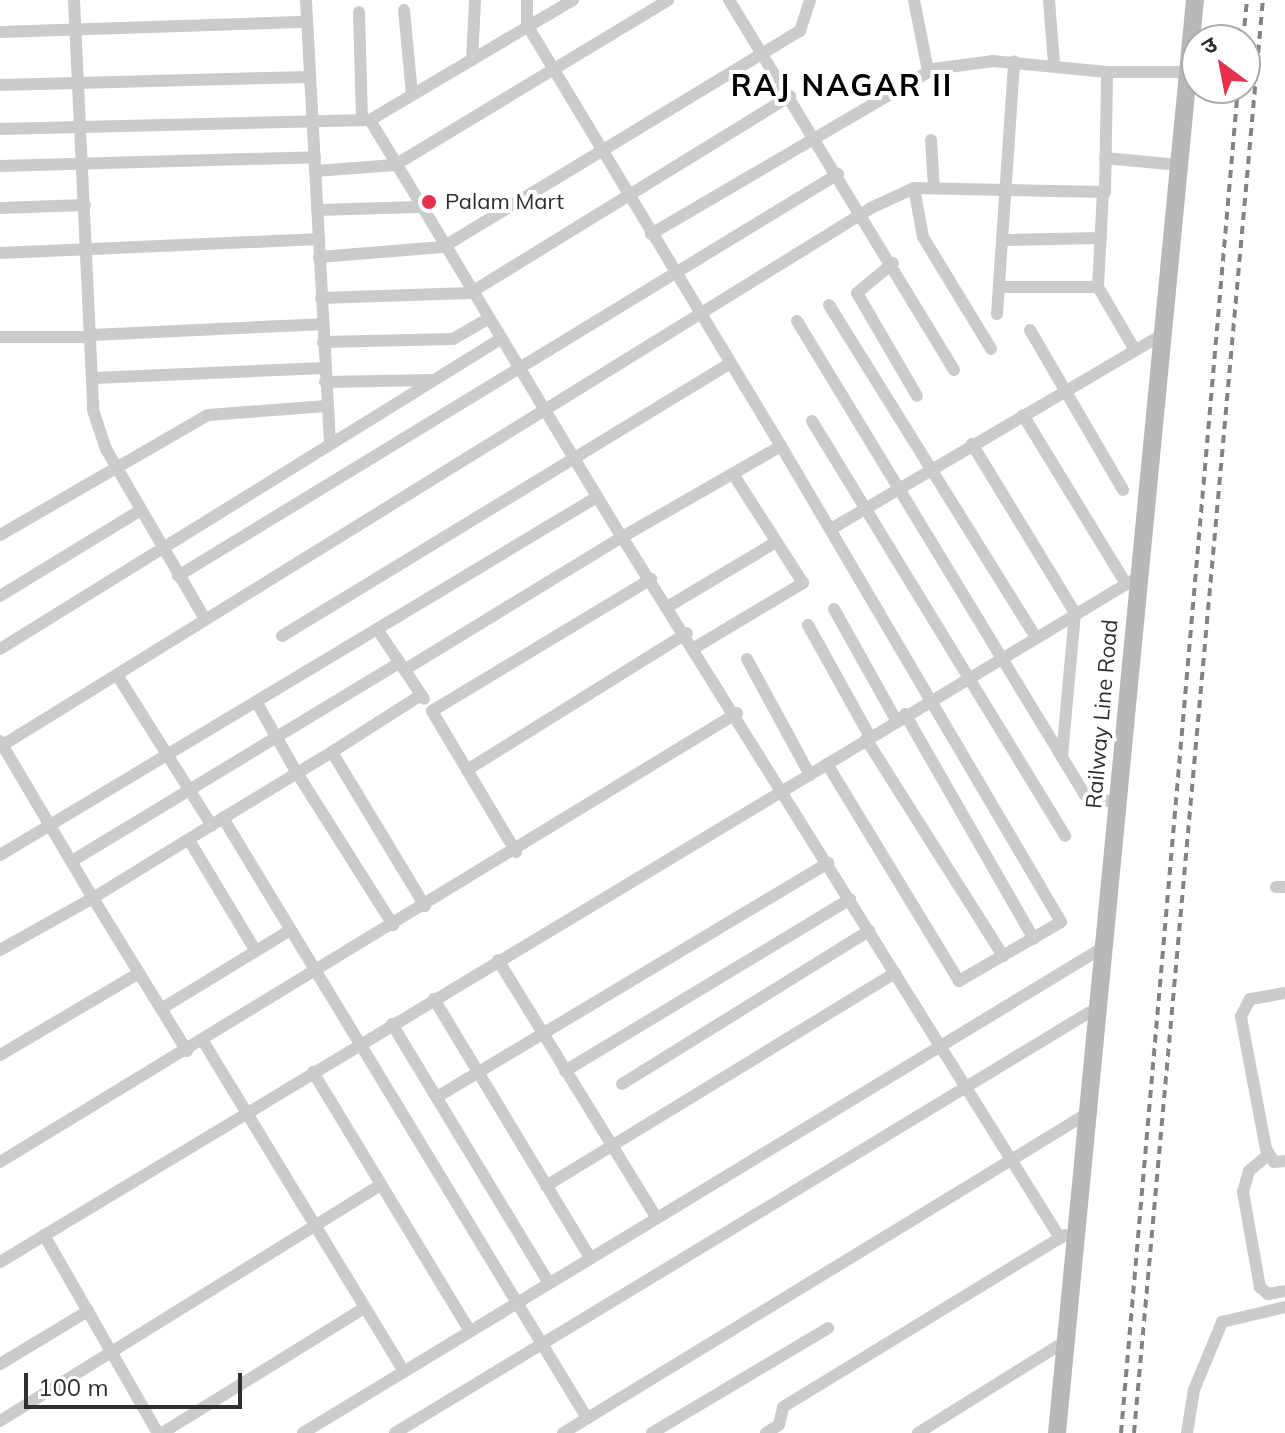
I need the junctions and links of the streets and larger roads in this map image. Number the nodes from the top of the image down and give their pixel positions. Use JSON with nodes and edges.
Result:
{"nodes":[{"id":1,"x":74,"y":0,"type":"edge"},
{"id":2,"x":306,"y":0,"type":"edge"},
{"id":3,"x":475,"y":0,"type":"edge"},
{"id":4,"x":527,"y":0,"type":"edge"},
{"id":5,"x":668,"y":0,"type":"edge"},
{"id":6,"x":729,"y":0,"type":"edge"},
{"id":7,"x":810,"y":0,"type":"edge"},
{"id":8,"x":914,"y":0,"type":"edge"},
{"id":9,"x":1049,"y":0,"type":"edge"},
{"id":10,"x":1195,"y":0,"type":"edge"},
{"id":11,"x":568,"y":2,"type":"edge"},
{"id":12,"x":404,"y":10,"type":"dead end"},
{"id":13,"x":359,"y":12,"type":"dead end"},
{"id":14,"x":307,"y":22,"type":"junction"},
{"id":15,"x":1193,"y":24,"type":"edge"},
{"id":16,"x":527,"y":25,"type":"junction"},
{"id":17,"x":75,"y":29,"type":"junction"},
{"id":18,"x":0,"y":32,"type":"edge"},
{"id":19,"x":763,"y":53,"type":"junction"},
{"id":20,"x":472,"y":60,"type":"junction"},
{"id":21,"x":1014,"y":62,"type":"junction"},
{"id":22,"x":1054,"y":63,"type":"junction"},
{"id":23,"x":553,"y":70,"type":"junction"},
{"id":24,"x":928,"y":71,"type":"junction"},
{"id":25,"x":1107,"y":72,"type":"junction"},
{"id":26,"x":1181,"y":72,"type":"edge"},
{"id":27,"x":310,"y":77,"type":"junction"},
{"id":28,"x":78,"y":81,"type":"junction"},
{"id":29,"x":0,"y":85,"type":"edge"},
{"id":30,"x":412,"y":95,"type":"junction"},
{"id":31,"x":790,"y":96,"type":"junction"},
{"id":32,"x":1185,"y":104,"type":"edge"},
{"id":33,"x":366,"y":120,"type":"junction"},
{"id":34,"x":314,"y":121,"type":"junction"},
{"id":35,"x":81,"y":126,"type":"junction"},
{"id":36,"x":0,"y":129,"type":"edge"},
{"id":37,"x":814,"y":136,"type":"junction"},
{"id":38,"x":931,"y":140,"type":"dead end"},
{"id":39,"x":602,"y":152,"type":"junction"},
{"id":40,"x":315,"y":157,"type":"junction"},
{"id":41,"x":1105,"y":158,"type":"junction"},
{"id":42,"x":83,"y":163,"type":"junction"},
{"id":43,"x":395,"y":165,"type":"junction"},
{"id":44,"x":1179,"y":165,"type":"junction"},
{"id":45,"x":0,"y":166,"type":"edge"},
{"id":46,"x":315,"y":171,"type":"junction"},
{"id":47,"x":838,"y":174,"type":"junction"},
{"id":48,"x":914,"y":188,"type":"junction"},
{"id":49,"x":934,"y":188,"type":"junction"},
{"id":50,"x":1008,"y":190,"type":"junction"},
{"id":51,"x":1103,"y":192,"type":"junction"},
{"id":52,"x":630,"y":199,"type":"junction"},
{"id":53,"x":85,"y":205,"type":"junction"},
{"id":54,"x":418,"y":207,"type":"junction"},
{"id":55,"x":0,"y":208,"type":"edge"},
{"id":56,"x":317,"y":210,"type":"junction"},
{"id":57,"x":862,"y":213,"type":"junction"},
{"id":58,"x":651,"y":234,"type":"junction"},
{"id":59,"x":1101,"y":238,"type":"junction"},
{"id":60,"x":319,"y":239,"type":"junction"},
{"id":61,"x":1005,"y":240,"type":"junction"},
{"id":62,"x":443,"y":247,"type":"junction"},
{"id":63,"x":87,"y":248,"type":"junction"},
{"id":64,"x":0,"y":253,"type":"edge"},
{"id":65,"x":319,"y":257,"type":"junction"},
{"id":66,"x":893,"y":263,"type":"junction"},
{"id":67,"x":674,"y":273,"type":"junction"},
{"id":68,"x":999,"y":287,"type":"junction"},
{"id":69,"x":1098,"y":287,"type":"junction"},
{"id":70,"x":470,"y":293,"type":"junction"},
{"id":71,"x":321,"y":298,"type":"junction"},
{"id":72,"x":829,"y":305,"type":"dead end"},
{"id":73,"x":997,"y":314,"type":"dead end"},
{"id":74,"x":699,"y":315,"type":"junction"},
{"id":75,"x":487,"y":319,"type":"junction"},
{"id":76,"x":797,"y":321,"type":"dead end"},
{"id":77,"x":322,"y":324,"type":"junction"},
{"id":78,"x":1030,"y":330,"type":"dead end"},
{"id":79,"x":1163,"y":334,"type":"junction"},
{"id":80,"x":92,"y":336,"type":"junction"},
{"id":81,"x":0,"y":337,"type":"edge"},
{"id":82,"x":499,"y":340,"type":"junction"},
{"id":83,"x":323,"y":342,"type":"junction"},
{"id":84,"x":991,"y":349,"type":"dead end"},
{"id":85,"x":1135,"y":350,"type":"junction"},
{"id":86,"x":729,"y":364,"type":"junction"},
{"id":87,"x":324,"y":368,"type":"junction"},
{"id":88,"x":517,"y":370,"type":"junction"},
{"id":89,"x":954,"y":370,"type":"dead end"},
{"id":90,"x":94,"y":378,"type":"junction"},
{"id":91,"x":432,"y":380,"type":"junction"},
{"id":92,"x":325,"y":382,"type":"junction"},
{"id":93,"x":1065,"y":390,"type":"junction"},
{"id":94,"x":917,"y":396,"type":"dead end"},
{"id":95,"x":327,"y":406,"type":"junction"},
{"id":96,"x":542,"y":410,"type":"junction"},
{"id":97,"x":1023,"y":415,"type":"junction"},
{"id":98,"x":812,"y":421,"type":"dead end"},
{"id":99,"x":330,"y":443,"type":"junction"},
{"id":100,"x":972,"y":444,"type":"junction"},
{"id":101,"x":781,"y":446,"type":"junction"},
{"id":102,"x":572,"y":459,"type":"junction"},
{"id":103,"x":115,"y":464,"type":"junction"},
{"id":104,"x":932,"y":468,"type":"junction"},
{"id":105,"x":733,"y":474,"type":"junction"},
{"id":106,"x":901,"y":487,"type":"junction"},
{"id":107,"x":1123,"y":490,"type":"dead end"},
{"id":108,"x":597,"y":497,"type":"junction"},
{"id":109,"x":866,"y":508,"type":"junction"},
{"id":110,"x":139,"y":511,"type":"junction"},
{"id":111,"x":831,"y":529,"type":"junction"},
{"id":112,"x":0,"y":535,"type":"edge"},
{"id":113,"x":622,"y":537,"type":"junction"},
{"id":114,"x":776,"y":542,"type":"junction"},
{"id":115,"x":160,"y":547,"type":"junction"},
{"id":116,"x":178,"y":576,"type":"junction"},
{"id":117,"x":651,"y":579,"type":"junction"},
{"id":118,"x":1133,"y":580,"type":"junction"},
{"id":119,"x":0,"y":596,"type":"edge"},
{"id":120,"x":669,"y":606,"type":"junction"},
{"id":121,"x":834,"y":609,"type":"dead end"},
{"id":122,"x":1075,"y":613,"type":"junction"},
{"id":123,"x":205,"y":619,"type":"junction"},
{"id":124,"x":808,"y":625,"type":"dead end"},
{"id":125,"x":377,"y":629,"type":"junction"},
{"id":126,"x":687,"y":633,"type":"junction"},
{"id":127,"x":282,"y":636,"type":"dead end"},
{"id":128,"x":1036,"y":637,"type":"junction"},
{"id":129,"x":696,"y":647,"type":"junction"},
{"id":130,"x":0,"y":649,"type":"edge"},
{"id":131,"x":1001,"y":657,"type":"junction"},
{"id":132,"x":747,"y":659,"type":"dead end"},
{"id":133,"x":402,"y":667,"type":"junction"},
{"id":134,"x":117,"y":675,"type":"junction"},
{"id":135,"x":968,"y":676,"type":"junction"},
{"id":136,"x":421,"y":695,"type":"junction"},
{"id":137,"x":932,"y":700,"type":"junction"},
{"id":138,"x":258,"y":705,"type":"junction"},
{"id":139,"x":432,"y":711,"type":"junction"},
{"id":140,"x":737,"y":713,"type":"junction"},
{"id":141,"x":901,"y":717,"type":"junction"},
{"id":142,"x":868,"y":738,"type":"junction"},
{"id":143,"x":279,"y":740,"type":"junction"},
{"id":144,"x":1,"y":743,"type":"edge"},
{"id":145,"x":332,"y":752,"type":"junction"},
{"id":146,"x":1062,"y":757,"type":"junction"},
{"id":147,"x":167,"y":758,"type":"junction"},
{"id":148,"x":827,"y":764,"type":"junction"},
{"id":149,"x":467,"y":770,"type":"junction"},
{"id":150,"x":297,"y":773,"type":"junction"},
{"id":151,"x":810,"y":775,"type":"junction"},
{"id":152,"x":784,"y":791,"type":"junction"},
{"id":153,"x":190,"y":793,"type":"junction"},
{"id":154,"x":1118,"y":804,"type":"junction"},
{"id":155,"x":218,"y":822,"type":"junction"},
{"id":156,"x":52,"y":825,"type":"junction"},
{"id":157,"x":1065,"y":836,"type":"dead end"},
{"id":158,"x":189,"y":840,"type":"junction"},
{"id":159,"x":516,"y":852,"type":"junction"},
{"id":160,"x":0,"y":855,"type":"edge"},
{"id":161,"x":72,"y":861,"type":"junction"},
{"id":162,"x":828,"y":863,"type":"junction"},
{"id":163,"x":93,"y":898,"type":"junction"},
{"id":164,"x":850,"y":899,"type":"junction"},
{"id":165,"x":425,"y":906,"type":"junction"},
{"id":166,"x":393,"y":925,"type":"junction"},
{"id":167,"x":289,"y":931,"type":"junction"},
{"id":168,"x":869,"y":931,"type":"junction"},
{"id":169,"x":1034,"y":939,"type":"junction"},
{"id":170,"x":1104,"y":947,"type":"junction"},
{"id":171,"x":0,"y":950,"type":"edge"},
{"id":172,"x":255,"y":950,"type":"junction"},
{"id":173,"x":1003,"y":956,"type":"junction"},
{"id":174,"x":498,"y":960,"type":"junction"},
{"id":175,"x":139,"y":973,"type":"junction"},
{"id":176,"x":314,"y":973,"type":"junction"},
{"id":177,"x":895,"y":973,"type":"junction"},
{"id":178,"x":1285,"y":993,"type":"edge"},
{"id":179,"x":434,"y":999,"type":"junction"},
{"id":180,"x":1098,"y":1007,"type":"junction"},
{"id":181,"x":161,"y":1009,"type":"junction"},
{"id":182,"x":392,"y":1024,"type":"junction"},
{"id":183,"x":541,"y":1034,"type":"junction"},
{"id":184,"x":203,"y":1041,"type":"junction"},
{"id":185,"x":356,"y":1046,"type":"junction"},
{"id":186,"x":939,"y":1046,"type":"junction"},
{"id":187,"x":187,"y":1051,"type":"junction"},
{"id":188,"x":0,"y":1055,"type":"edge"},
{"id":189,"x":565,"y":1071,"type":"junction"},
{"id":190,"x":313,"y":1072,"type":"junction"},
{"id":191,"x":478,"y":1073,"type":"junction"},
{"id":192,"x":622,"y":1084,"type":"dead end"},
{"id":193,"x":963,"y":1084,"type":"junction"},
{"id":194,"x":437,"y":1097,"type":"junction"},
{"id":195,"x":246,"y":1113,"type":"junction"},
{"id":196,"x":1088,"y":1113,"type":"junction"},
{"id":197,"x":606,"y":1143,"type":"junction"},
{"id":198,"x":1268,"y":1155,"type":"junction"},
{"id":199,"x":1012,"y":1159,"type":"junction"},
{"id":200,"x":1285,"y":1161,"type":"edge"},
{"id":201,"x":0,"y":1162,"type":"edge"},
{"id":202,"x":381,"y":1185,"type":"junction"},
{"id":203,"x":546,"y":1186,"type":"junction"},
{"id":204,"x":657,"y":1218,"type":"junction"},
{"id":205,"x":1077,"y":1228,"type":"junction"},
{"id":206,"x":316,"y":1230,"type":"junction"},
{"id":207,"x":44,"y":1235,"type":"junction"},
{"id":208,"x":1060,"y":1238,"type":"junction"},
{"id":209,"x":590,"y":1258,"type":"junction"},
{"id":210,"x":0,"y":1262,"type":"edge"},
{"id":211,"x":549,"y":1283,"type":"junction"},
{"id":212,"x":1285,"y":1291,"type":"edge"},
{"id":213,"x":516,"y":1303,"type":"junction"},
{"id":214,"x":1285,"y":1307,"type":"edge"},
{"id":215,"x":364,"y":1308,"type":"junction"},
{"id":216,"x":88,"y":1311,"type":"junction"},
{"id":217,"x":828,"y":1328,"type":"dead end"},
{"id":218,"x":470,"y":1331,"type":"junction"},
{"id":219,"x":1066,"y":1341,"type":"junction"},
{"id":220,"x":542,"y":1346,"type":"junction"},
{"id":221,"x":113,"y":1354,"type":"junction"},
{"id":222,"x":0,"y":1364,"type":"edge"},
{"id":223,"x":404,"y":1372,"type":"junction"},
{"id":224,"x":586,"y":1419,"type":"junction"},
{"id":225,"x":0,"y":1421,"type":"edge"},
{"id":226,"x":781,"y":1429,"type":"edge"},
{"id":227,"x":160,"y":1433,"type":"edge"},
{"id":228,"x":303,"y":1433,"type":"edge"},
{"id":229,"x":395,"y":1433,"type":"edge"},
{"id":230,"x":563,"y":1433,"type":"edge"},
{"id":231,"x":593,"y":1433,"type":"edge"},
{"id":232,"x":652,"y":1433,"type":"edge"},
{"id":233,"x":766,"y":1433,"type":"edge"},
{"id":234,"x":918,"y":1433,"type":"edge"},
{"id":235,"x":1057,"y":1433,"type":"edge"},
{"id":236,"x":1187,"y":1433,"type":"edge"}],
"edges":[{"from":1,"to":17,"type":"street"},
{"from":2,"to":14,"type":"street"},
{"from":3,"to":20,"type":"street"},
{"from":4,"to":16,"type":"street"},
{"from":5,"to":23,"type":"street"},
{"from":6,"to":19,"type":"street"},
{"from":7,"to":19,"type":"street"},
{"from":8,"to":24,"type":"street"},
{"from":9,"to":22,"type":"street"},
{"from":10,"to":15,"type":"street","name":"Railway Line Road"},
{"from":11,"to":16,"type":"street"},
{"from":12,"to":30,"type":"street"},
{"from":13,"to":33,"type":"street"},
{"from":14,"to":17,"type":"street"},
{"from":14,"to":27,"type":"street"},
{"from":16,"to":20,"type":"street"},
{"from":16,"to":23,"type":"street"},
{"from":17,"to":18,"type":"street"},
{"from":17,"to":28,"type":"street"},
{"from":19,"to":31,"type":"street"},
{"from":19,"to":39,"type":"street"},
{"from":20,"to":30,"type":"street"},
{"from":21,"to":22,"type":"street"},
{"from":21,"to":24,"type":"street"},
{"from":21,"to":50,"type":"street"},
{"from":22,"to":25,"type":"street"},
{"from":23,"to":39,"type":"street"},
{"from":23,"to":43,"type":"street"},
{"from":24,"to":37,"type":"street"},
{"from":25,"to":26,"type":"street"},
{"from":25,"to":41,"type":"street"},
{"from":27,"to":28,"type":"street"},
{"from":27,"to":34,"type":"street"},
{"from":28,"to":29,"type":"street"},
{"from":28,"to":35,"type":"street"},
{"from":30,"to":33,"type":"street"},
{"from":31,"to":37,"type":"street"},
{"from":31,"to":52,"type":"street"},
{"from":32,"to":44,"type":"street","name":"Railway Line Road"},
{"from":33,"to":34,"type":"street"},
{"from":33,"to":43,"type":"street"},
{"from":34,"to":35,"type":"street"},
{"from":34,"to":40,"type":"street"},
{"from":35,"to":36,"type":"street"},
{"from":35,"to":42,"type":"street"},
{"from":37,"to":47,"type":"street"},
{"from":37,"to":58,"type":"street"},
{"from":38,"to":49,"type":"street"},
{"from":39,"to":52,"type":"street"},
{"from":39,"to":62,"type":"street"},
{"from":40,"to":42,"type":"street"},
{"from":40,"to":46,"type":"street"},
{"from":41,"to":44,"type":"street"},
{"from":41,"to":51,"type":"street"},
{"from":42,"to":45,"type":"street"},
{"from":42,"to":53,"type":"street"},
{"from":43,"to":46,"type":"street"},
{"from":43,"to":54,"type":"street"},
{"from":44,"to":79,"type":"street","name":"Railway Line Road"},
{"from":46,"to":56,"type":"street"},
{"from":47,"to":57,"type":"street"},
{"from":47,"to":67,"type":"street"},
{"from":48,"to":49,"type":"street"},
{"from":48,"to":57,"type":"street"},
{"from":48,"to":84,"type":"street"},
{"from":49,"to":50,"type":"street"},
{"from":50,"to":51,"type":"street"},
{"from":50,"to":61,"type":"street"},
{"from":51,"to":59,"type":"street"},
{"from":52,"to":58,"type":"street"},
{"from":52,"to":70,"type":"street"},
{"from":53,"to":55,"type":"street"},
{"from":53,"to":63,"type":"street"},
{"from":54,"to":56,"type":"street"},
{"from":54,"to":62,"type":"street"},
{"from":56,"to":60,"type":"street"},
{"from":57,"to":66,"type":"street"},
{"from":57,"to":74,"type":"street"},
{"from":58,"to":67,"type":"street"},
{"from":59,"to":61,"type":"street"},
{"from":59,"to":69,"type":"street"},
{"from":60,"to":63,"type":"street"},
{"from":60,"to":65,"type":"street"},
{"from":61,"to":68,"type":"street"},
{"from":62,"to":65,"type":"street"},
{"from":62,"to":70,"type":"street"},
{"from":63,"to":64,"type":"street"},
{"from":63,"to":80,"type":"street"},
{"from":65,"to":71,"type":"street"},
{"from":66,"to":89,"type":"street"},
{"from":66,"to":94,"type":"street"},
{"from":67,"to":74,"type":"street"},
{"from":67,"to":88,"type":"street"},
{"from":68,"to":69,"type":"street"},
{"from":68,"to":73,"type":"street"},
{"from":69,"to":85,"type":"street"},
{"from":70,"to":71,"type":"street"},
{"from":70,"to":75,"type":"street"},
{"from":71,"to":77,"type":"street"},
{"from":72,"to":104,"type":"street"},
{"from":74,"to":86,"type":"street"},
{"from":74,"to":96,"type":"street"},
{"from":75,"to":82,"type":"street"},
{"from":75,"to":83,"type":"street"},
{"from":76,"to":106,"type":"street"},
{"from":77,"to":80,"type":"street"},
{"from":77,"to":83,"type":"street"},
{"from":78,"to":93,"type":"street"},
{"from":79,"to":85,"type":"street"},
{"from":79,"to":118,"type":"street","name":"Railway Line Road"},
{"from":80,"to":81,"type":"street"},
{"from":80,"to":90,"type":"street"},
{"from":82,"to":88,"type":"street"},
{"from":82,"to":91,"type":"street"},
{"from":83,"to":87,"type":"street"},
{"from":85,"to":93,"type":"street"},
{"from":86,"to":101,"type":"street"},
{"from":86,"to":102,"type":"street"},
{"from":87,"to":90,"type":"street"},
{"from":87,"to":92,"type":"street"},
{"from":88,"to":96,"type":"street"},
{"from":88,"to":116,"type":"street"},
{"from":90,"to":103,"type":"street"},
{"from":91,"to":92,"type":"street"},
{"from":91,"to":99,"type":"street"},
{"from":92,"to":95,"type":"street"},
{"from":93,"to":97,"type":"street"},
{"from":93,"to":107,"type":"street"},
{"from":95,"to":99,"type":"street"},
{"from":95,"to":103,"type":"street"},
{"from":96,"to":102,"type":"street"},
{"from":96,"to":123,"type":"street"},
{"from":97,"to":100,"type":"street"},
{"from":97,"to":118,"type":"street"},
{"from":98,"to":109,"type":"street"},
{"from":99,"to":115,"type":"street"},
{"from":100,"to":104,"type":"street"},
{"from":100,"to":122,"type":"street"},
{"from":101,"to":105,"type":"street"},
{"from":101,"to":111,"type":"street"},
{"from":102,"to":108,"type":"street"},
{"from":102,"to":127,"type":"street"},
{"from":103,"to":110,"type":"street"},
{"from":103,"to":112,"type":"street"},
{"from":104,"to":106,"type":"street"},
{"from":104,"to":128,"type":"street"},
{"from":105,"to":113,"type":"street"},
{"from":105,"to":114,"type":"street"},
{"from":106,"to":109,"type":"street"},
{"from":106,"to":131,"type":"street"},
{"from":108,"to":113,"type":"street"},
{"from":108,"to":125,"type":"street"},
{"from":109,"to":111,"type":"street"},
{"from":109,"to":135,"type":"street"},
{"from":110,"to":115,"type":"street"},
{"from":110,"to":119,"type":"street"},
{"from":111,"to":137,"type":"street"},
{"from":113,"to":117,"type":"street"},
{"from":113,"to":133,"type":"street"},
{"from":114,"to":120,"type":"street"},
{"from":114,"to":129,"type":"street"},
{"from":115,"to":116,"type":"street"},
{"from":115,"to":130,"type":"street"},
{"from":116,"to":123,"type":"street"},
{"from":117,"to":120,"type":"street"},
{"from":117,"to":139,"type":"street"},
{"from":118,"to":122,"type":"street"},
{"from":118,"to":154,"type":"street","name":"Railway Line Road"},
{"from":120,"to":126,"type":"street"},
{"from":121,"to":141,"type":"street"},
{"from":122,"to":128,"type":"street"},
{"from":122,"to":146,"type":"street"},
{"from":123,"to":134,"type":"street"},
{"from":124,"to":142,"type":"street"},
{"from":125,"to":133,"type":"street"},
{"from":125,"to":138,"type":"street"},
{"from":126,"to":129,"type":"street"},
{"from":126,"to":149,"type":"street"},
{"from":128,"to":131,"type":"street"},
{"from":129,"to":140,"type":"street"},
{"from":131,"to":135,"type":"street"},
{"from":131,"to":146,"type":"street"},
{"from":132,"to":151,"type":"street"},
{"from":133,"to":136,"type":"street"},
{"from":133,"to":143,"type":"street"},
{"from":134,"to":144,"type":"street"},
{"from":134,"to":147,"type":"street"},
{"from":135,"to":137,"type":"street"},
{"from":135,"to":157,"type":"street"},
{"from":136,"to":139,"type":"street"},
{"from":136,"to":145,"type":"street"},
{"from":137,"to":141,"type":"street"},
{"from":137,"to":169,"type":"street"},
{"from":138,"to":143,"type":"street"},
{"from":138,"to":147,"type":"street"},
{"from":139,"to":149,"type":"street"},
{"from":140,"to":152,"type":"street"},
{"from":140,"to":159,"type":"street"},
{"from":141,"to":142,"type":"street"},
{"from":141,"to":169,"type":"street"},
{"from":142,"to":148,"type":"street"},
{"from":142,"to":173,"type":"street"},
{"from":143,"to":150,"type":"street"},
{"from":143,"to":153,"type":"street"},
{"from":144,"to":156,"type":"street"},
{"from":145,"to":150,"type":"street"},
{"from":145,"to":165,"type":"street"},
{"from":146,"to":154,"type":"street"},
{"from":147,"to":153,"type":"street"},
{"from":147,"to":156,"type":"street"},
{"from":148,"to":151,"type":"street"},
{"from":148,"to":173,"type":"street"},
{"from":149,"to":159,"type":"street"},
{"from":150,"to":155,"type":"street"},
{"from":150,"to":166,"type":"street"},
{"from":151,"to":152,"type":"street"},
{"from":152,"to":162,"type":"street"},
{"from":152,"to":174,"type":"street"},
{"from":153,"to":155,"type":"street"},
{"from":153,"to":161,"type":"street"},
{"from":154,"to":170,"type":"street","name":"Railway Line Road"},
{"from":155,"to":158,"type":"street"},
{"from":155,"to":167,"type":"street"},
{"from":156,"to":160,"type":"street"},
{"from":156,"to":161,"type":"street"},
{"from":158,"to":163,"type":"street"},
{"from":158,"to":172,"type":"street"},
{"from":159,"to":165,"type":"street"},
{"from":161,"to":163,"type":"street"},
{"from":162,"to":164,"type":"street"},
{"from":162,"to":183,"type":"street"},
{"from":163,"to":171,"type":"street"},
{"from":163,"to":175,"type":"street"},
{"from":164,"to":168,"type":"street"},
{"from":164,"to":189,"type":"street"},
{"from":165,"to":166,"type":"street"},
{"from":166,"to":176,"type":"street"},
{"from":167,"to":172,"type":"street"},
{"from":167,"to":176,"type":"street"},
{"from":168,"to":177,"type":"street"},
{"from":168,"to":192,"type":"street"},
{"from":169,"to":173,"type":"street"},
{"from":170,"to":180,"type":"street","name":"Railway Line Road"},
{"from":170,"to":186,"type":"street"},
{"from":172,"to":181,"type":"street"},
{"from":174,"to":179,"type":"street"},
{"from":174,"to":183,"type":"street"},
{"from":175,"to":181,"type":"street"},
{"from":175,"to":188,"type":"street"},
{"from":176,"to":184,"type":"street"},
{"from":176,"to":185,"type":"street"},
{"from":177,"to":186,"type":"street"},
{"from":177,"to":197,"type":"street"},
{"from":178,"to":198,"type":"street"},
{"from":179,"to":182,"type":"street"},
{"from":179,"to":191,"type":"street"},
{"from":180,"to":193,"type":"street"},
{"from":180,"to":196,"type":"street","name":"Railway Line Road"},
{"from":181,"to":187,"type":"street"},
{"from":182,"to":185,"type":"street"},
{"from":182,"to":194,"type":"street"},
{"from":183,"to":189,"type":"street"},
{"from":183,"to":191,"type":"street"},
{"from":184,"to":187,"type":"street"},
{"from":184,"to":195,"type":"street"},
{"from":185,"to":190,"type":"street"},
{"from":185,"to":213,"type":"street"},
{"from":186,"to":193,"type":"street"},
{"from":186,"to":204,"type":"street"},
{"from":187,"to":201,"type":"street"},
{"from":189,"to":197,"type":"street"},
{"from":190,"to":195,"type":"street"},
{"from":190,"to":202,"type":"street"},
{"from":191,"to":194,"type":"street"},
{"from":191,"to":203,"type":"street"},
{"from":193,"to":199,"type":"street"},
{"from":193,"to":220,"type":"street"},
{"from":194,"to":211,"type":"street"},
{"from":195,"to":206,"type":"street"},
{"from":195,"to":207,"type":"street"},
{"from":196,"to":199,"type":"street"},
{"from":196,"to":205,"type":"street","name":"Railway Line Road"},
{"from":197,"to":203,"type":"street"},
{"from":197,"to":204,"type":"street"},
{"from":198,"to":200,"type":"street"},
{"from":198,"to":212,"type":"street"},
{"from":199,"to":208,"type":"street"},
{"from":199,"to":224,"type":"street"},
{"from":202,"to":206,"type":"street"},
{"from":202,"to":218,"type":"street"},
{"from":203,"to":209,"type":"street"},
{"from":204,"to":209,"type":"street"},
{"from":205,"to":208,"type":"street"},
{"from":205,"to":219,"type":"street","name":"Railway Line Road"},
{"from":206,"to":215,"type":"street"},
{"from":206,"to":221,"type":"street"},
{"from":207,"to":210,"type":"street"},
{"from":207,"to":216,"type":"street"},
{"from":208,"to":226,"type":"street"},
{"from":209,"to":211,"type":"street"},
{"from":211,"to":213,"type":"street"},
{"from":213,"to":218,"type":"street"},
{"from":213,"to":220,"type":"street"},
{"from":214,"to":236,"type":"street"},
{"from":215,"to":223,"type":"street"},
{"from":215,"to":227,"type":"street"},
{"from":216,"to":221,"type":"street"},
{"from":216,"to":222,"type":"street"},
{"from":217,"to":232,"type":"street"},
{"from":218,"to":223,"type":"street"},
{"from":219,"to":234,"type":"street"},
{"from":219,"to":235,"type":"street","name":"Railway Line Road"},
{"from":220,"to":224,"type":"street"},
{"from":220,"to":229,"type":"street"},
{"from":221,"to":225,"type":"street"},
{"from":221,"to":227,"type":"street"},
{"from":223,"to":228,"type":"street"},
{"from":224,"to":230,"type":"street"},
{"from":224,"to":231,"type":"street"},
{"from":226,"to":233,"type":"street"}]}
